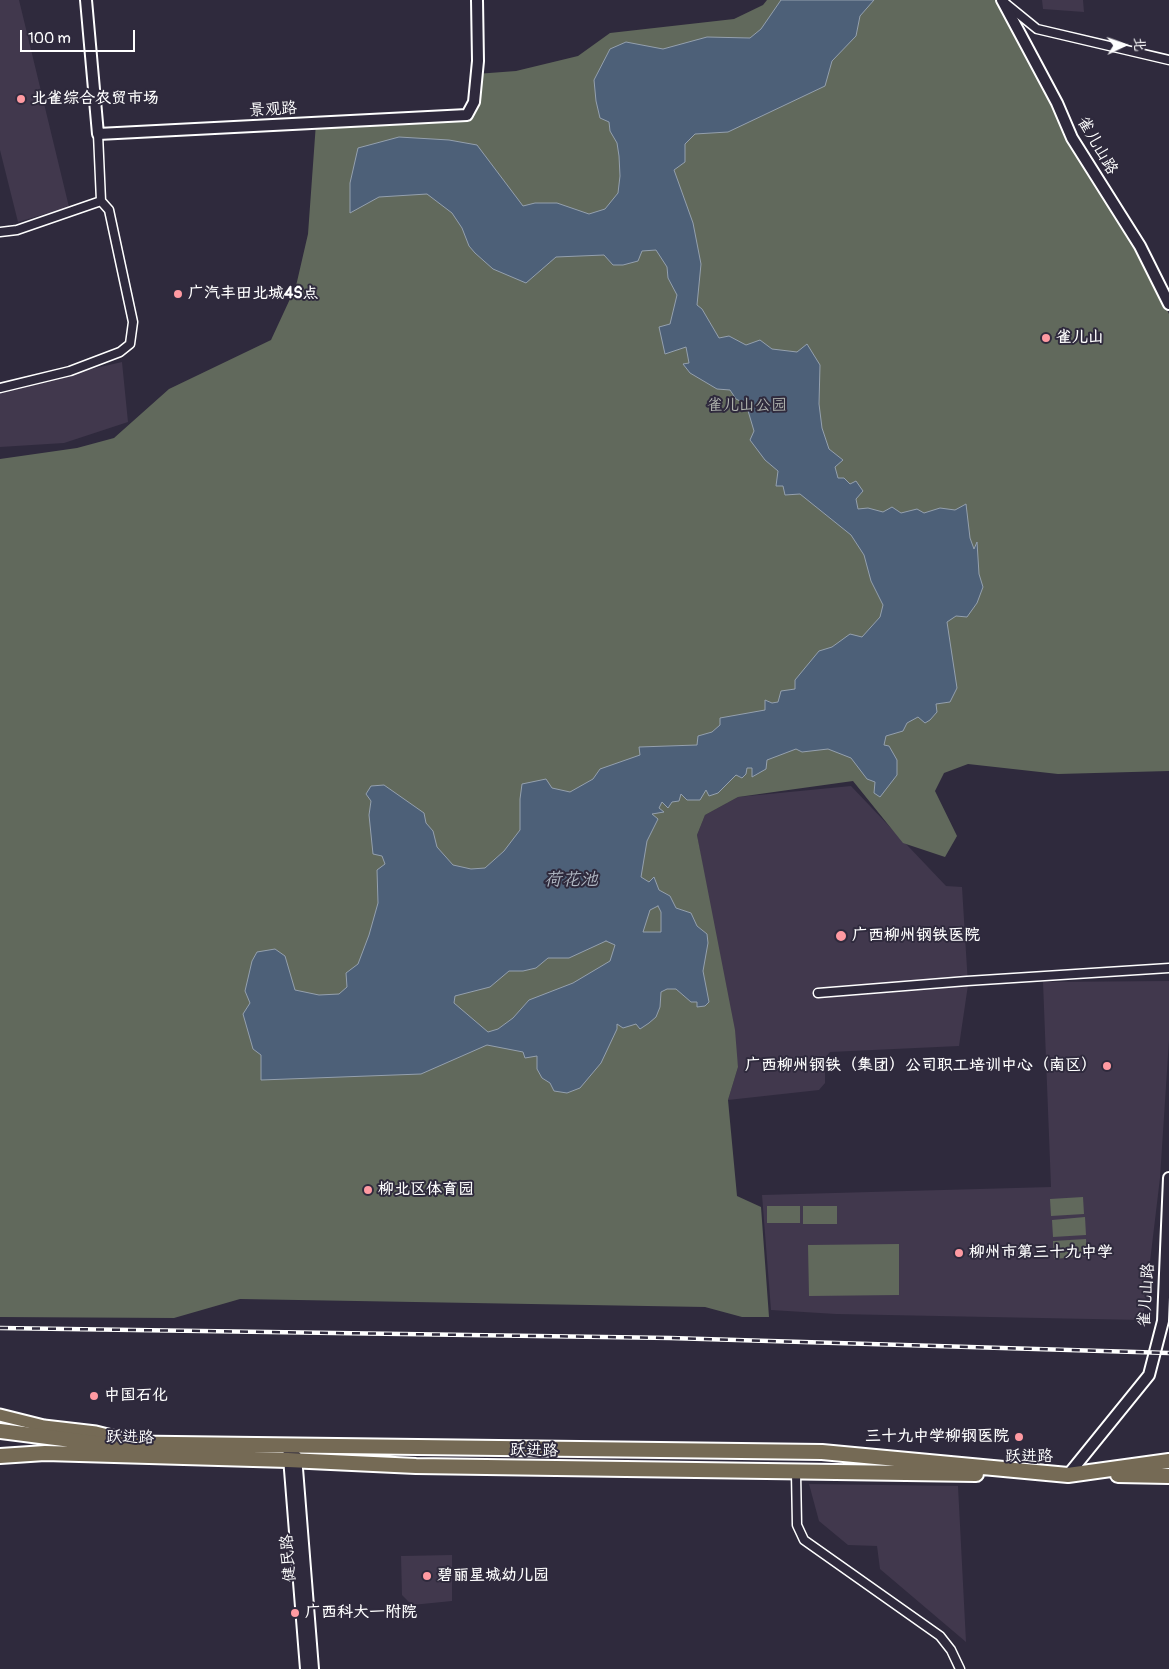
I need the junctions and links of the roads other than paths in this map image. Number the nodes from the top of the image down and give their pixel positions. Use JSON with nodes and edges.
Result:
{"nodes":[{"id":1,"x":86,"y":0,"type":"edge"},
{"id":2,"x":477,"y":0,"type":"edge"},
{"id":3,"x":1003,"y":1,"type":"edge"},
{"id":4,"x":1169,"y":60,"type":"edge"},
{"id":5,"x":98,"y":134,"type":"junction"},
{"id":6,"x":101,"y":202,"type":"junction"},
{"id":7,"x":0,"y":232,"type":"edge"},
{"id":8,"x":1169,"y":304,"type":"edge"},
{"id":9,"x":0,"y":388,"type":"edge"},
{"id":10,"x":1169,"y":968,"type":"edge"},
{"id":11,"x":818,"y":993,"type":"dead end"},
{"id":12,"x":1169,"y":1178,"type":"edge"},
{"id":13,"x":1168,"y":1198,"type":"edge"},
{"id":14,"x":1166,"y":1289,"type":"edge"},
{"id":15,"x":0,"y":1415,"type":"edge"},
{"id":16,"x":0,"y":1425,"type":"edge"},
{"id":17,"x":0,"y":1431,"type":"edge"},
{"id":18,"x":42,"y":1433,"type":"junction"},
{"id":19,"x":292,"y":1445,"type":"junction"},
{"id":20,"x":0,"y":1451,"type":"edge"},
{"id":21,"x":45,"y":1453,"type":"junction"},
{"id":22,"x":0,"y":1456,"type":"edge"},
{"id":23,"x":292,"y":1460,"type":"junction"},
{"id":24,"x":1169,"y":1461,"type":"edge"},
{"id":25,"x":796,"y":1472,"type":"junction"},
{"id":26,"x":1068,"y":1475,"type":"junction"},
{"id":27,"x":1169,"y":1476,"type":"edge"},
{"id":28,"x":306,"y":1669,"type":"edge"},
{"id":29,"x":313,"y":1669,"type":"edge"},
{"id":30,"x":960,"y":1669,"type":"edge"}],
"edges":[{"from":1,"to":5,"type":"street"},
{"from":2,"to":5,"type":"street","name":"景观路"},
{"from":3,"to":4,"type":"street"},
{"from":3,"to":8,"type":"street","name":"雀儿山路"},
{"from":5,"to":6,"type":"street"},
{"from":6,"to":7,"type":"street"},
{"from":6,"to":9,"type":"street"},
{"from":10,"to":11,"type":"street"},
{"from":12,"to":13,"type":"street","name":"雀儿山路"},
{"from":13,"to":14,"type":"street","name":"雀儿山路"},
{"from":14,"to":26,"type":"street","name":"雀儿山路"},
{"from":15,"to":18,"type":"main road"},
{"from":16,"to":18,"type":"main road","name":"跃进路"},
{"from":17,"to":18,"type":"highway"},
{"from":18,"to":19,"type":"highway","name":"跃进路"},
{"from":19,"to":23,"type":"street","name":"健民路"},
{"from":19,"to":26,"type":"highway","name":"跃进路"},
{"from":20,"to":21,"type":"main road","name":"跃进路"},
{"from":21,"to":22,"type":"highway"},
{"from":21,"to":23,"type":"highway","name":"跃进路"},
{"from":23,"to":25,"type":"highway","name":"跃进路"},
{"from":23,"to":28,"type":"street","name":"健民路"},
{"from":23,"to":29,"type":"street","name":"健民路"},
{"from":24,"to":26,"type":"highway","name":"跃进路"},
{"from":25,"to":26,"type":"highway","name":"跃进路"},
{"from":25,"to":30,"type":"street"},
{"from":26,"to":27,"type":"highway","name":"跃进路"}]}
